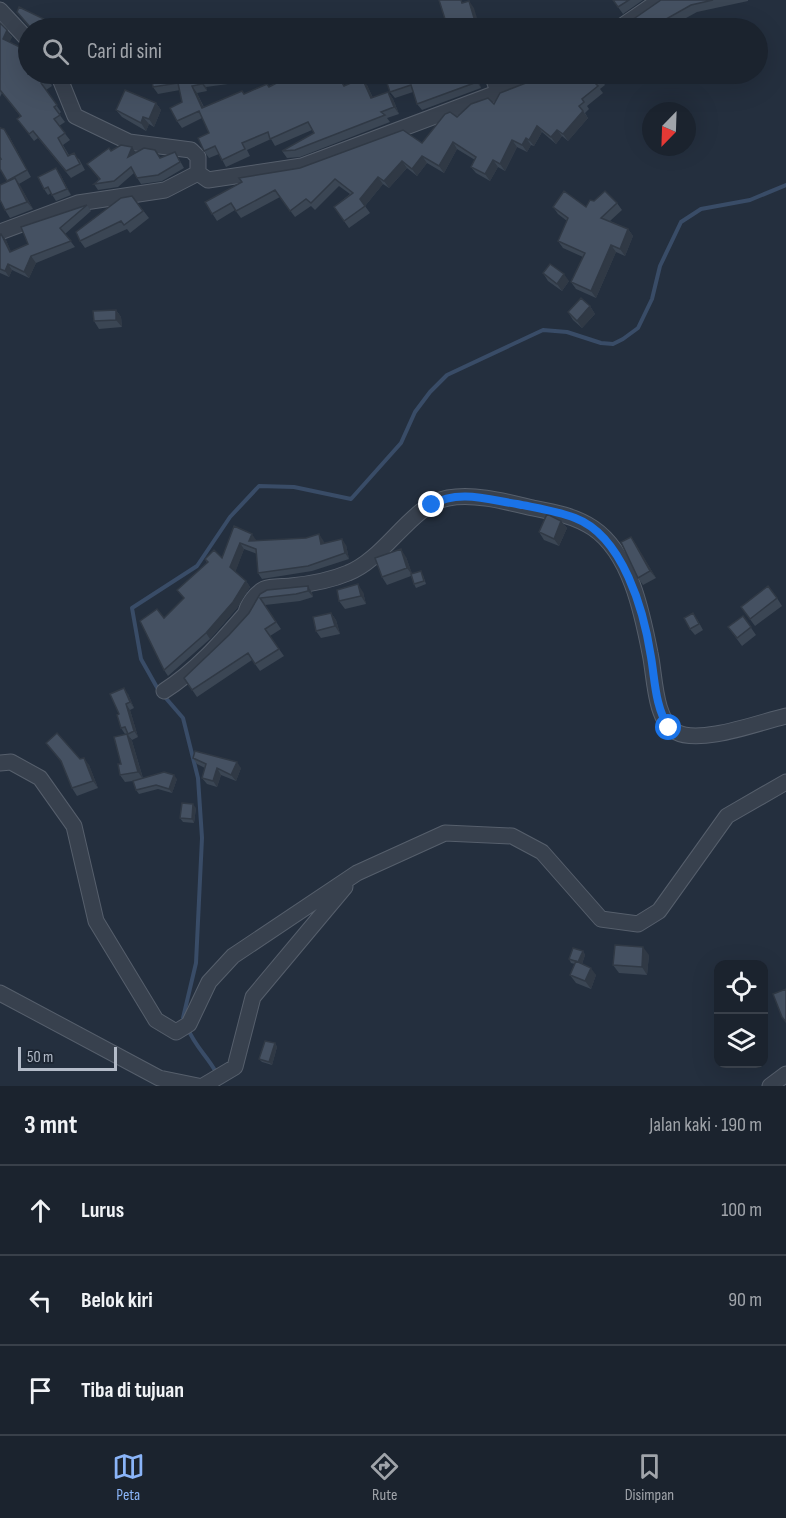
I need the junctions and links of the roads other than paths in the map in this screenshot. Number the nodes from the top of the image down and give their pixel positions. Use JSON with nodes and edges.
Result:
{"nodes":[{"id":1,"x":660,"y":0,"type":"edge"},
{"id":2,"x":0,"y":10,"type":"edge"},
{"id":3,"x":634,"y":18,"type":"edge"},
{"id":4,"x":18,"y":29,"type":"edge"},
{"id":5,"x":61,"y":84,"type":"edge"},
{"id":6,"x":495,"y":84,"type":"edge"},
{"id":7,"x":520,"y":84,"type":"edge"},
{"id":8,"x":498,"y":92,"type":"junction"},
{"id":9,"x":198,"y":173,"type":"junction"},
{"id":10,"x":0,"y":232,"type":"edge"},
{"id":11,"x":164,"y":691,"type":"dead end"},
{"id":12,"x":786,"y":716,"type":"edge"},
{"id":13,"x":0,"y":763,"type":"edge"},
{"id":14,"x":786,"y":782,"type":"edge"},
{"id":15,"x":357,"y":873,"type":"junction"},
{"id":16,"x":0,"y":993,"type":"edge"},
{"id":17,"x":786,"y":1074,"type":"edge"},
{"id":18,"x":198,"y":1086,"type":"edge"},
{"id":19,"x":203,"y":1086,"type":"edge"},
{"id":20,"x":770,"y":1086,"type":"edge"}],
"edges":[{"from":1,"to":3,"type":"street"},
{"from":2,"to":4,"type":"street"},
{"from":5,"to":9,"type":"street"},
{"from":6,"to":8,"type":"street"},
{"from":7,"to":8,"type":"street"},
{"from":8,"to":9,"type":"street"},
{"from":9,"to":10,"type":"street"},
{"from":11,"to":12,"type":"street"},
{"from":13,"to":15,"type":"street"},
{"from":14,"to":15,"type":"street"},
{"from":15,"to":19,"type":"street"},
{"from":16,"to":18,"type":"street"},
{"from":17,"to":20,"type":"street"}]}
